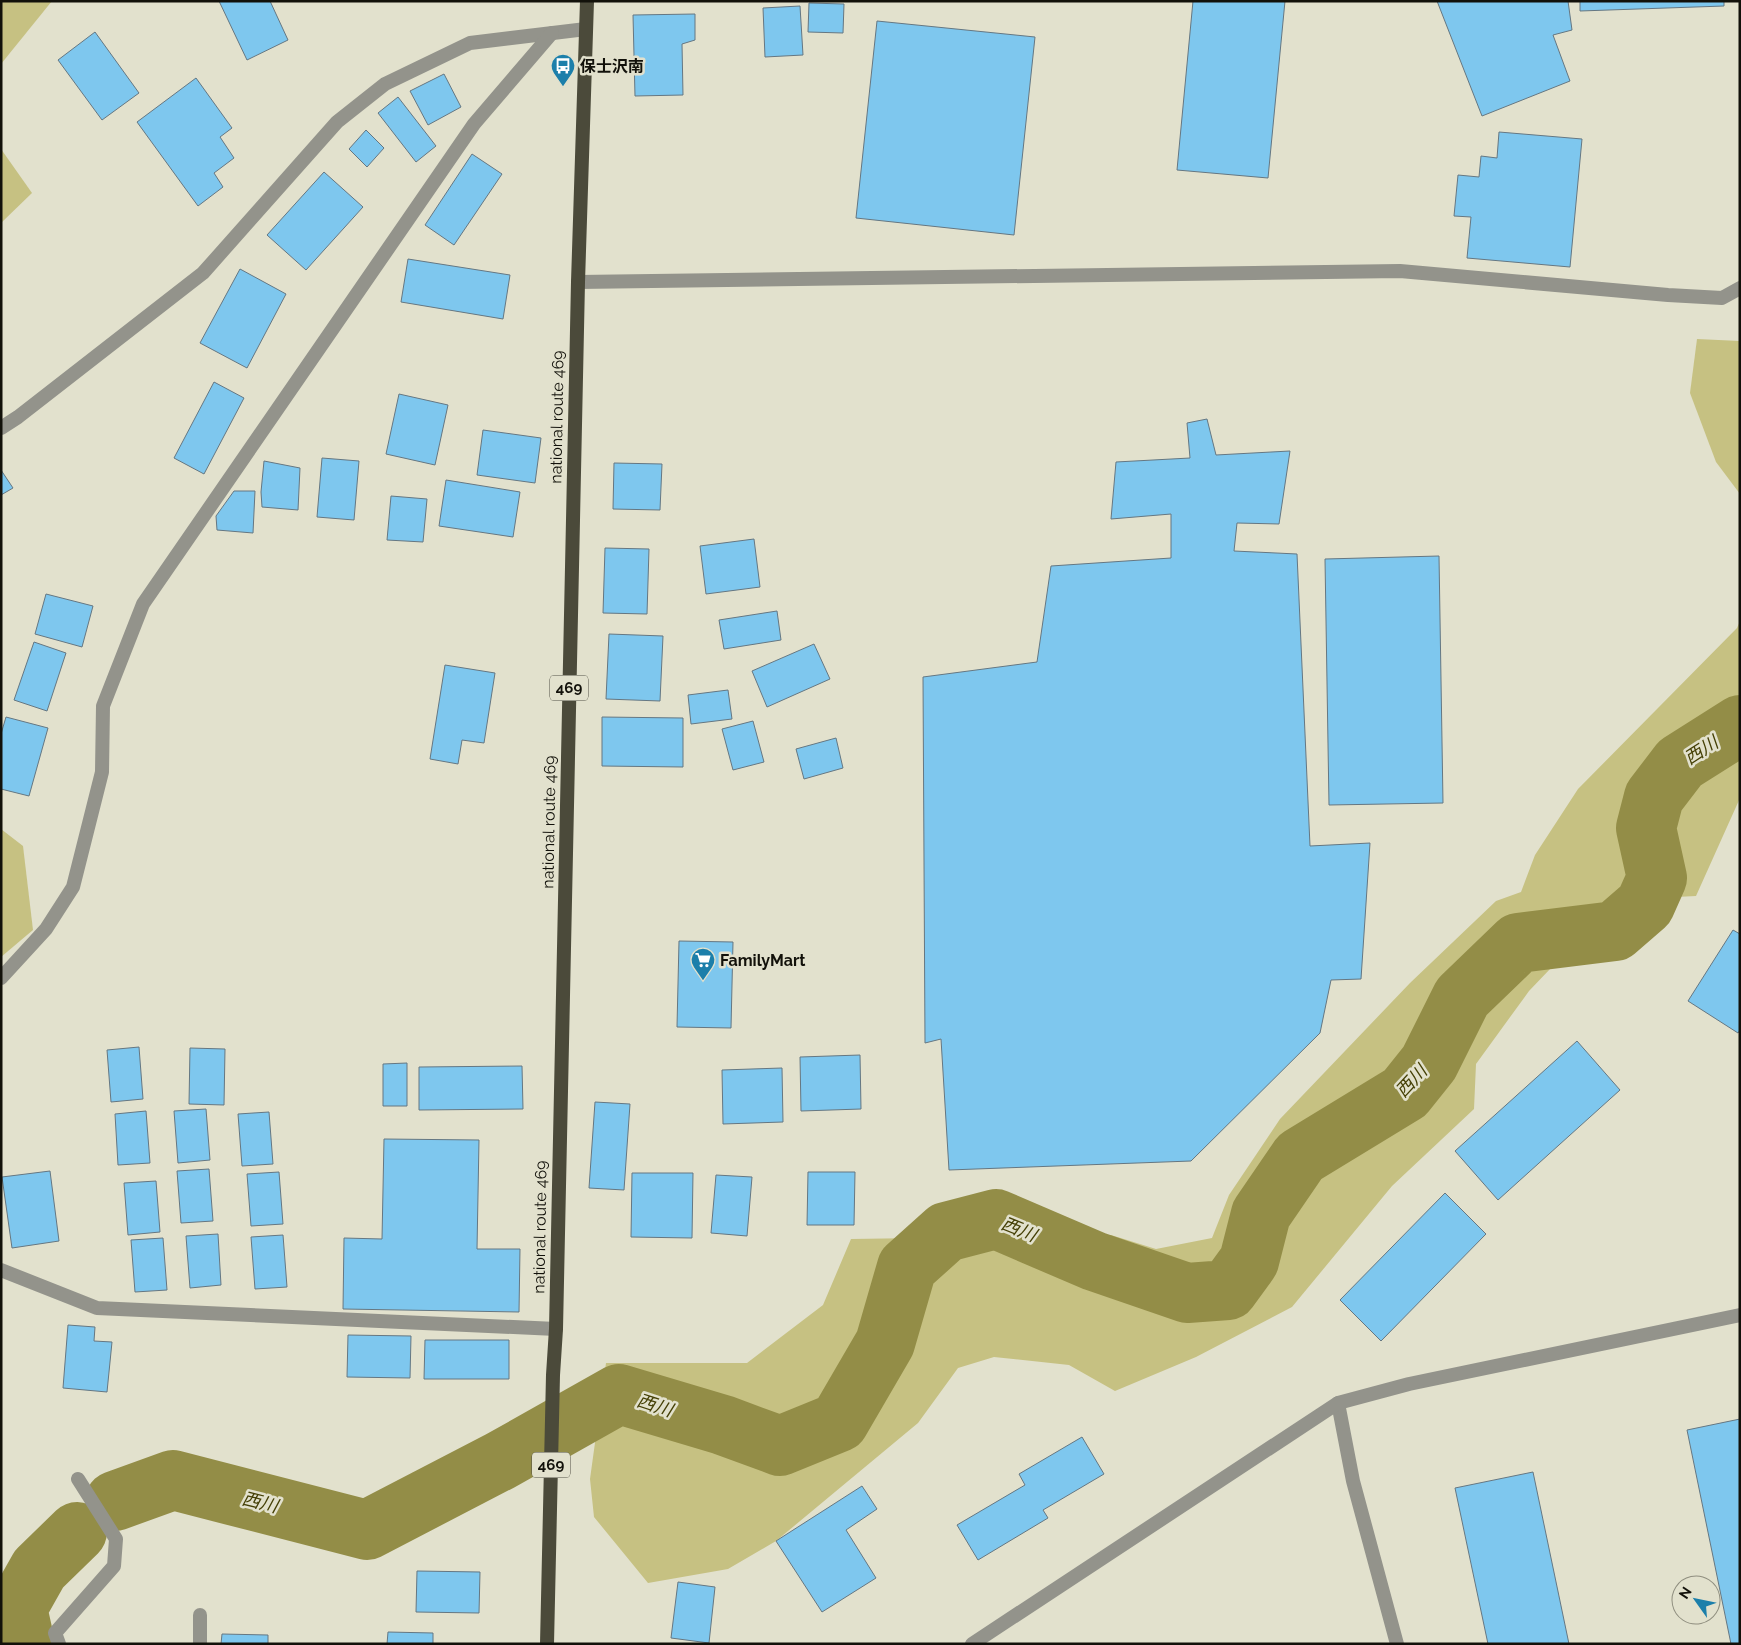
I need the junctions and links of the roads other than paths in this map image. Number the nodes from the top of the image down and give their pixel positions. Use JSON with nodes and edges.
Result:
{"nodes":[{"id":1,"x":587,"y":1,"type":"edge"},
{"id":2,"x":586,"y":29,"type":"junction"},
{"id":3,"x":552,"y":33,"type":"junction"},
{"id":4,"x":578,"y":282,"type":"junction"},
{"id":5,"x":1740,"y":288,"type":"edge"},
{"id":6,"x":1,"y":428,"type":"edge"},
{"id":7,"x":1,"y":978,"type":"edge"},
{"id":8,"x":1,"y":1270,"type":"edge"},
{"id":9,"x":1740,"y":1315,"type":"edge"},
{"id":10,"x":556,"y":1329,"type":"junction"},
{"id":11,"x":1338,"y":1403,"type":"junction"},
{"id":12,"x":78,"y":1478,"type":"dead end"},
{"id":13,"x":200,"y":1615,"type":"dead end"},
{"id":14,"x":59,"y":1644,"type":"edge"},
{"id":15,"x":200,"y":1644,"type":"edge"},
{"id":16,"x":547,"y":1644,"type":"edge"},
{"id":17,"x":972,"y":1644,"type":"edge"},
{"id":18,"x":1397,"y":1644,"type":"edge"}],
"edges":[{"from":1,"to":2,"type":"highway","name":"national route 469","number":"469"},
{"from":2,"to":3,"type":"street"},
{"from":2,"to":4,"type":"highway","name":"national route 469","number":"469"},
{"from":3,"to":6,"type":"street"},
{"from":3,"to":7,"type":"street"},
{"from":4,"to":5,"type":"street"},
{"from":4,"to":10,"type":"highway","name":"national route 469","number":"469"},
{"from":8,"to":10,"type":"street"},
{"from":9,"to":11,"type":"street"},
{"from":10,"to":16,"type":"highway","name":"national route 469","number":"469"},
{"from":11,"to":17,"type":"street"},
{"from":11,"to":18,"type":"street"},
{"from":12,"to":14,"type":"street"},
{"from":13,"to":15,"type":"street"}]}
